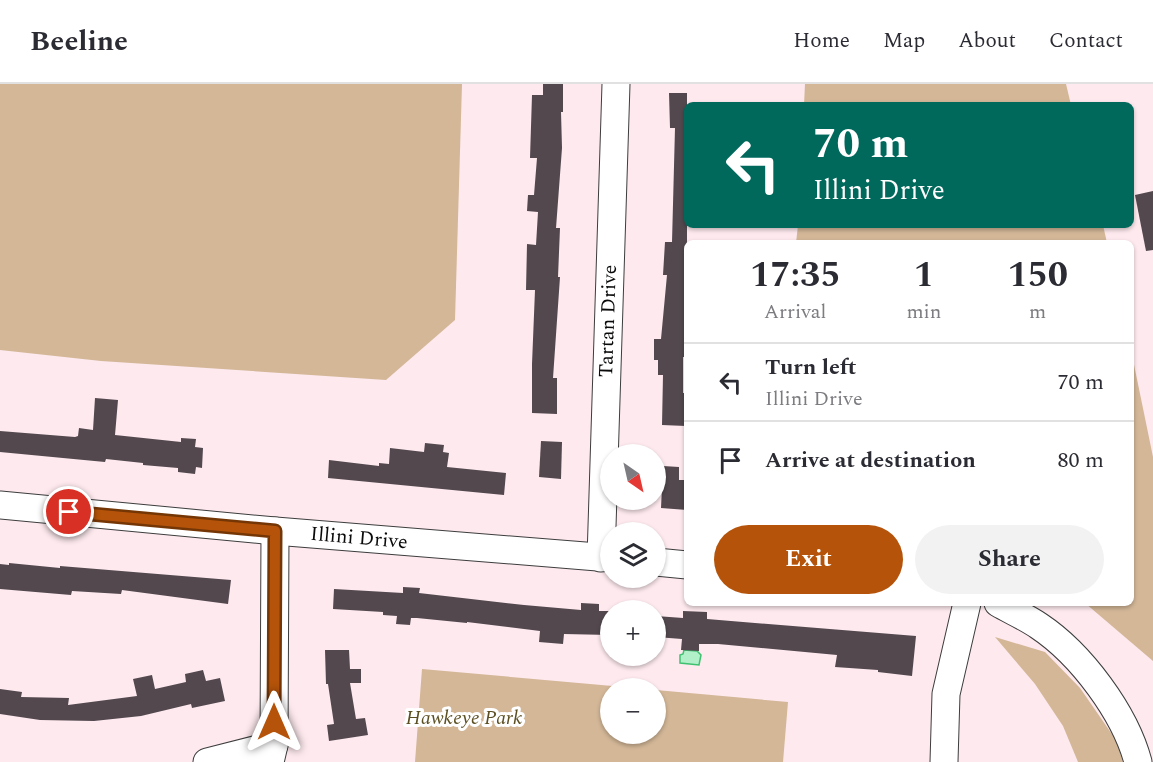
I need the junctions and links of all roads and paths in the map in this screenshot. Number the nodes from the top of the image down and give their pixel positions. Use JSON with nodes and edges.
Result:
{"nodes":[{"id":1,"x":616,"y":84,"type":"edge"},
{"id":2,"x":0,"y":505,"type":"edge"},
{"id":3,"x":607,"y":522,"type":"edge"},
{"id":4,"x":275,"y":531,"type":"junction"},
{"id":5,"x":600,"y":558,"type":"edge"},
{"id":6,"x":666,"y":563,"type":"edge"},
{"id":7,"x":684,"y":565,"type":"edge"},
{"id":8,"x":966,"y":606,"type":"edge"},
{"id":9,"x":1003,"y":606,"type":"edge"},
{"id":10,"x":275,"y":756,"type":"edge"},
{"id":11,"x":207,"y":762,"type":"edge"},
{"id":12,"x":944,"y":762,"type":"edge"},
{"id":13,"x":1138,"y":762,"type":"edge"}],
"edges":[{"from":1,"to":3,"type":"street","name":"Tartan Drive"},
{"from":2,"to":4,"type":"street","name":"Illini Drive"},
{"from":4,"to":5,"type":"street","name":"Illini Drive"},
{"from":4,"to":10,"type":"street"},
{"from":6,"to":7,"type":"street"},
{"from":8,"to":12,"type":"street"},
{"from":9,"to":13,"type":"street"},
{"from":10,"to":11,"type":"street"}]}
